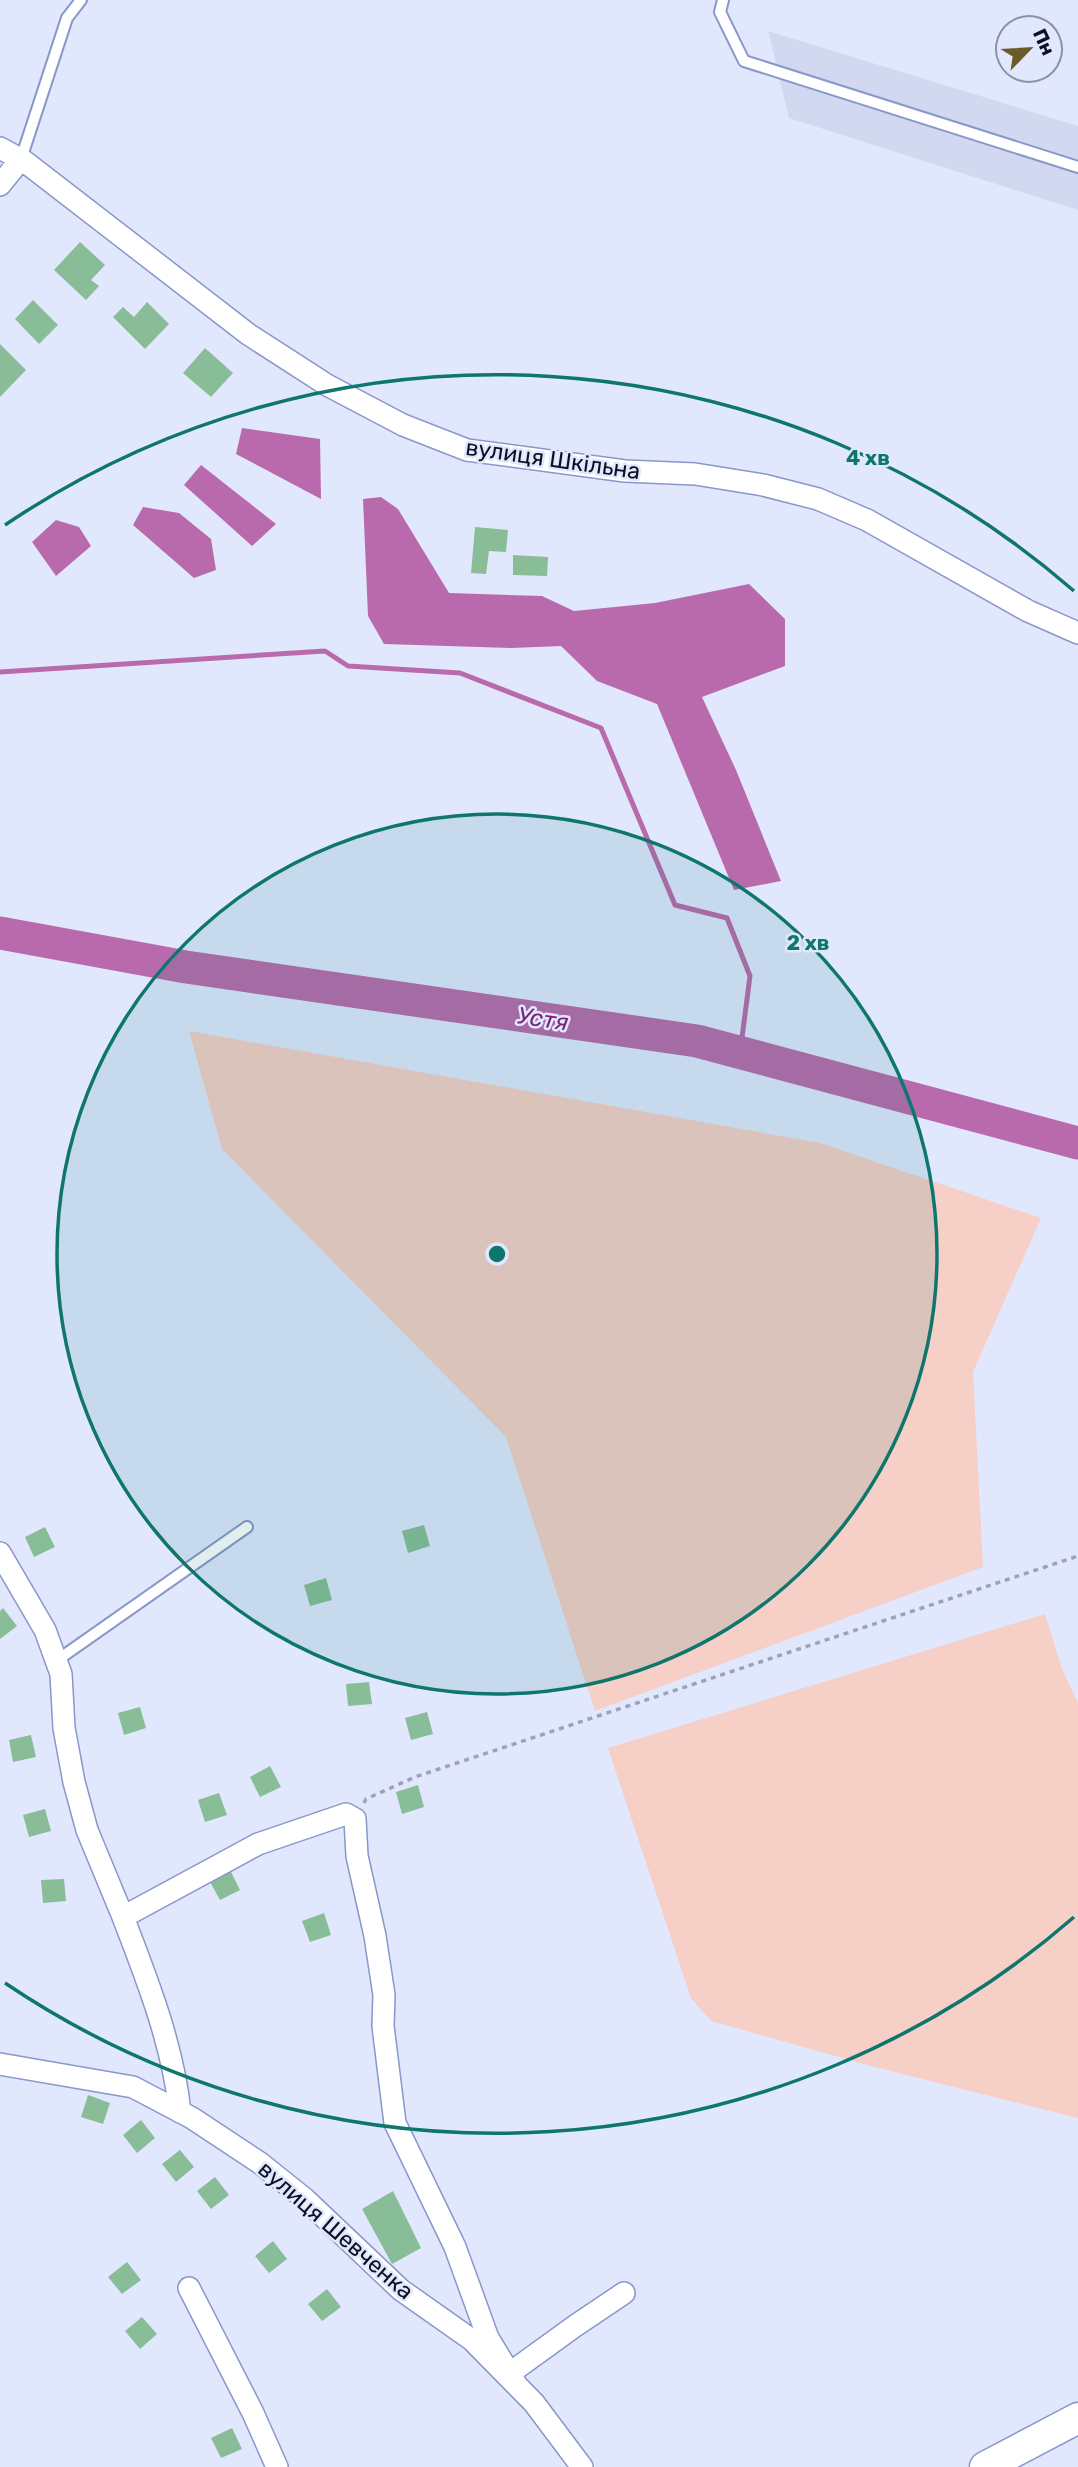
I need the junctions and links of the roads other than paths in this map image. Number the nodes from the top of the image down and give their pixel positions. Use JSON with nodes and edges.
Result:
{"nodes":[{"id":1,"x":81,"y":0,"type":"edge"},
{"id":2,"x":723,"y":0,"type":"edge"},
{"id":3,"x":0,"y":148,"type":"edge"},
{"id":4,"x":21,"y":159,"type":"junction"},
{"id":5,"x":1078,"y":167,"type":"edge"},
{"id":6,"x":0,"y":185,"type":"edge"},
{"id":7,"x":1078,"y":633,"type":"edge"},
{"id":8,"x":247,"y":1527,"type":"dead end"},
{"id":9,"x":0,"y":1553,"type":"edge"},
{"id":10,"x":56,"y":1661,"type":"junction"},
{"id":11,"x":123,"y":1917,"type":"junction"},
{"id":12,"x":0,"y":2064,"type":"edge"},
{"id":13,"x":180,"y":2112,"type":"junction"},
{"id":14,"x":189,"y":2288,"type":"dead end"},
{"id":15,"x":624,"y":2293,"type":"dead end"},
{"id":16,"x":513,"y":2379,"type":"junction"},
{"id":17,"x":1078,"y":2418,"type":"edge"},
{"id":18,"x":277,"y":2467,"type":"edge"},
{"id":19,"x":582,"y":2467,"type":"edge"},
{"id":20,"x":985,"y":2467,"type":"edge"}],
"edges":[{"from":1,"to":4,"type":"lane"},
{"from":2,"to":5,"type":"lane"},
{"from":3,"to":4,"type":"street","name":"вулиця Шкільна"},
{"from":4,"to":6,"type":"street"},
{"from":4,"to":7,"type":"street","name":"вулиця Шкільна"},
{"from":8,"to":10,"type":"lane"},
{"from":9,"to":10,"type":"street"},
{"from":10,"to":11,"type":"street"},
{"from":11,"to":13,"type":"street"},
{"from":11,"to":16,"type":"street"},
{"from":12,"to":13,"type":"street","name":"вулиця Шевченка"},
{"from":13,"to":16,"type":"street","name":"вулиця Шевченка"},
{"from":14,"to":18,"type":"street"},
{"from":15,"to":16,"type":"street"},
{"from":16,"to":19,"type":"street","name":"вулиця Шевченка"},
{"from":17,"to":20,"type":"street"}]}
